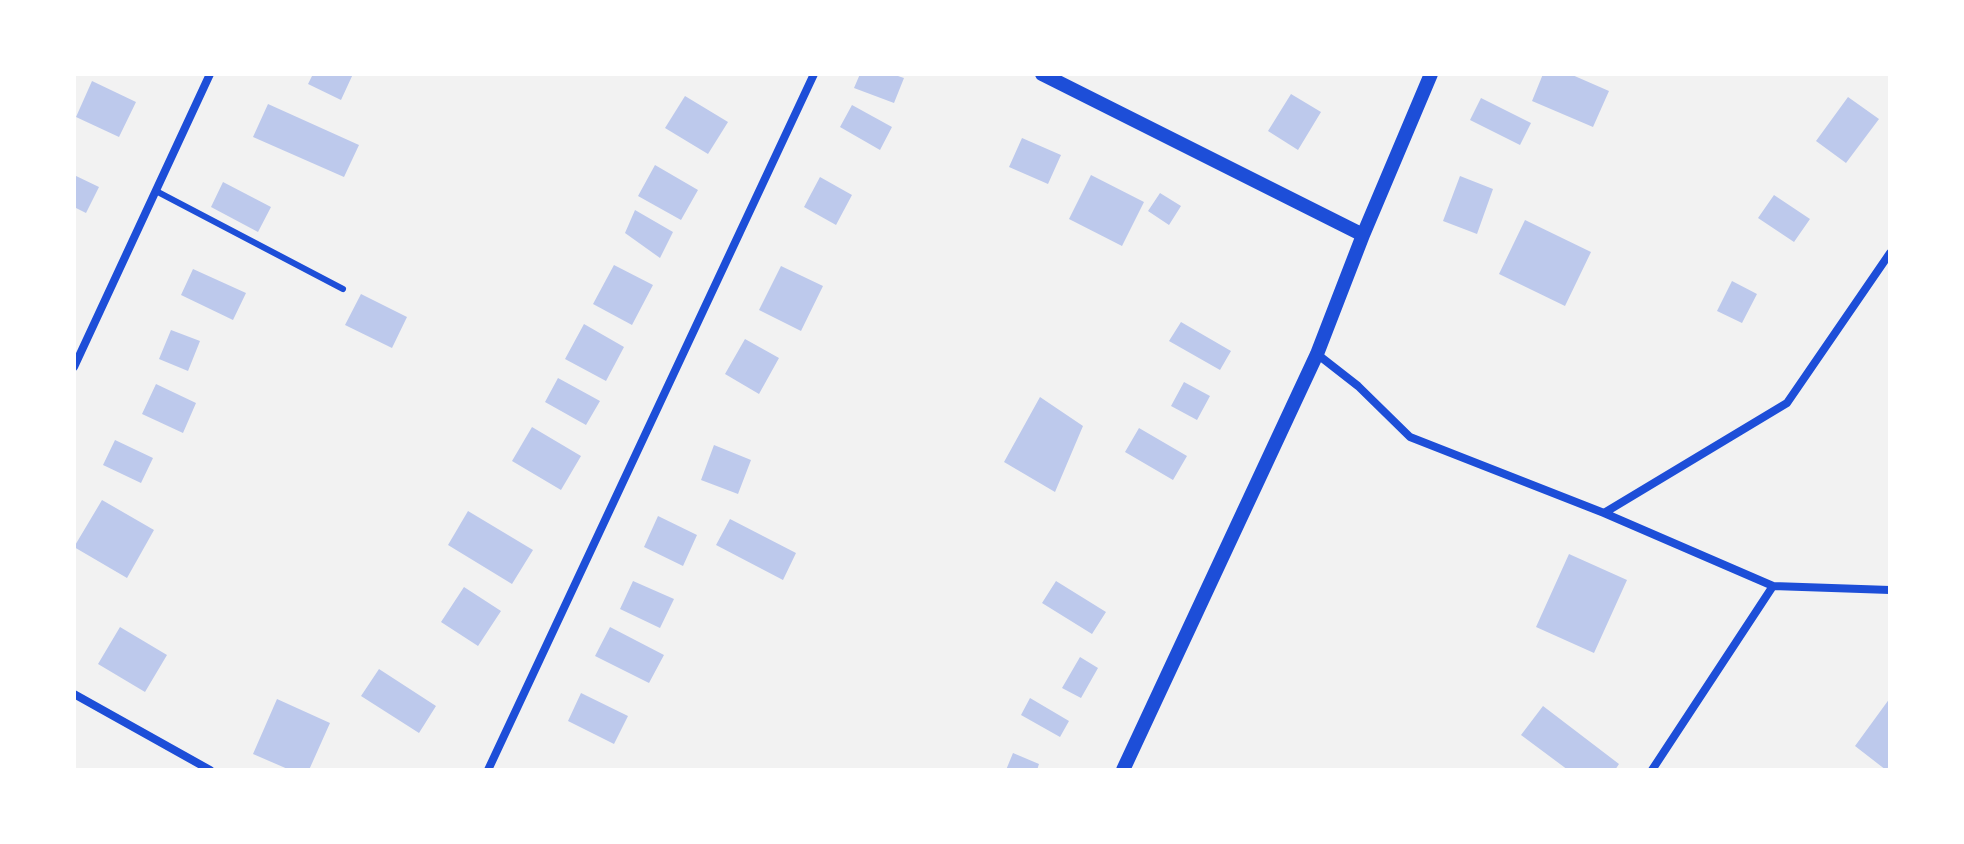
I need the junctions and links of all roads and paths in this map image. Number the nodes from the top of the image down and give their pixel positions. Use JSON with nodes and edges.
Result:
{"nodes":[{"id":1,"x":210,"y":74,"type":"edge"},
{"id":2,"x":814,"y":74,"type":"edge"},
{"id":3,"x":1042,"y":74,"type":"edge"},
{"id":4,"x":1431,"y":74,"type":"edge"},
{"id":5,"x":156,"y":191,"type":"junction"},
{"id":6,"x":1363,"y":235,"type":"junction"},
{"id":7,"x":1890,"y":253,"type":"edge"},
{"id":8,"x":343,"y":289,"type":"dead end"},
{"id":9,"x":1317,"y":354,"type":"junction"},
{"id":10,"x":74,"y":367,"type":"edge"},
{"id":11,"x":1604,"y":513,"type":"junction"},
{"id":12,"x":1773,"y":586,"type":"junction"},
{"id":13,"x":1890,"y":590,"type":"edge"},
{"id":14,"x":74,"y":694,"type":"edge"},
{"id":15,"x":210,"y":770,"type":"edge"},
{"id":16,"x":488,"y":770,"type":"edge"},
{"id":17,"x":1123,"y":770,"type":"edge"},
{"id":18,"x":1652,"y":770,"type":"edge"}],
"edges":[{"from":1,"to":5,"type":"street"},
{"from":2,"to":16,"type":"street"},
{"from":3,"to":6,"type":"street"},
{"from":4,"to":6,"type":"street"},
{"from":5,"to":8,"type":"lane"},
{"from":5,"to":10,"type":"street"},
{"from":6,"to":9,"type":"street"},
{"from":7,"to":11,"type":"street"},
{"from":9,"to":11,"type":"street"},
{"from":9,"to":17,"type":"street"},
{"from":11,"to":12,"type":"street"},
{"from":12,"to":13,"type":"street"},
{"from":12,"to":18,"type":"street"},
{"from":14,"to":15,"type":"street"}]}
